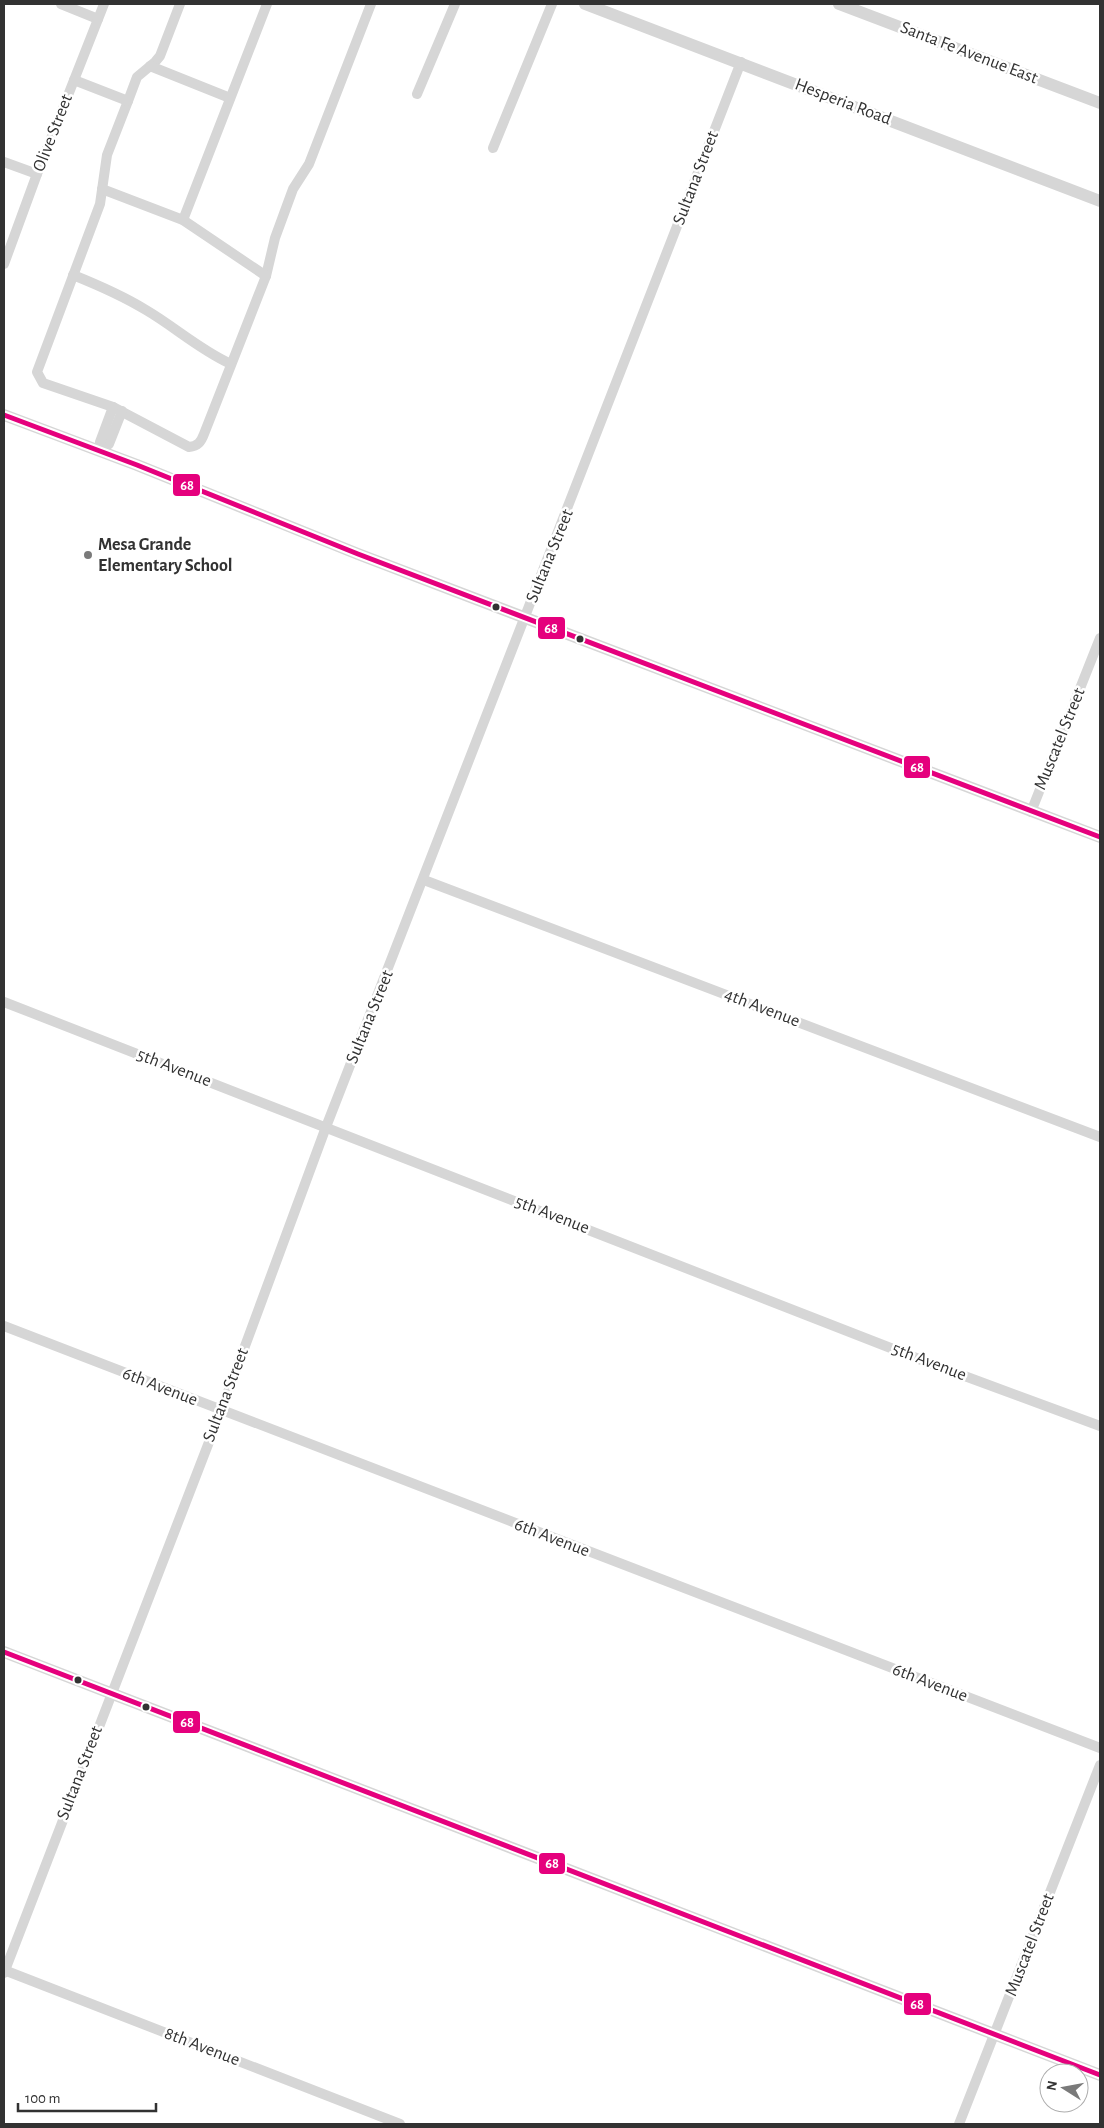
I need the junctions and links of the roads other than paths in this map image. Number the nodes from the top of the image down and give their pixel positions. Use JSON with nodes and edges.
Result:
{"nodes":[{"id":1,"x":61,"y":4,"type":"edge"},
{"id":2,"x":104,"y":4,"type":"edge"},
{"id":3,"x":180,"y":4,"type":"edge"},
{"id":4,"x":267,"y":4,"type":"edge"},
{"id":5,"x":371,"y":4,"type":"edge"},
{"id":6,"x":456,"y":4,"type":"edge"},
{"id":7,"x":552,"y":4,"type":"edge"},
{"id":8,"x":585,"y":4,"type":"edge"},
{"id":9,"x":839,"y":4,"type":"edge"},
{"id":10,"x":98,"y":19,"type":"junction"},
{"id":11,"x":740,"y":62,"type":"junction"},
{"id":12,"x":150,"y":66,"type":"junction"},
{"id":13,"x":74,"y":80,"type":"junction"},
{"id":14,"x":417,"y":94,"type":"dead end"},
{"id":15,"x":230,"y":98,"type":"junction"},
{"id":16,"x":128,"y":100,"type":"junction"},
{"id":17,"x":1100,"y":103,"type":"edge"},
{"id":18,"x":493,"y":148,"type":"dead end"},
{"id":19,"x":4,"y":162,"type":"edge"},
{"id":20,"x":37,"y":174,"type":"junction"},
{"id":21,"x":102,"y":189,"type":"junction"},
{"id":22,"x":1100,"y":201,"type":"edge"},
{"id":23,"x":183,"y":220,"type":"junction"},
{"id":24,"x":4,"y":264,"type":"edge"},
{"id":25,"x":73,"y":275,"type":"junction"},
{"id":26,"x":266,"y":276,"type":"junction"},
{"id":27,"x":231,"y":364,"type":"junction"},
{"id":28,"x":118,"y":409,"type":"junction"},
{"id":29,"x":4,"y":415,"type":"edge"},
{"id":30,"x":100,"y":451,"type":"junction"},
{"id":31,"x":525,"y":618,"type":"junction"},
{"id":32,"x":1100,"y":638,"type":"edge"},
{"id":33,"x":1031,"y":812,"type":"junction"},
{"id":34,"x":1100,"y":838,"type":"edge"},
{"id":35,"x":424,"y":880,"type":"junction"},
{"id":36,"x":4,"y":1002,"type":"edge"},
{"id":37,"x":326,"y":1127,"type":"junction"},
{"id":38,"x":1100,"y":1137,"type":"edge"},
{"id":39,"x":4,"y":1326,"type":"edge"},
{"id":40,"x":221,"y":1411,"type":"junction"},
{"id":41,"x":1100,"y":1426,"type":"edge"},
{"id":42,"x":4,"y":1652,"type":"edge"},
{"id":43,"x":110,"y":1693,"type":"junction"},
{"id":44,"x":1100,"y":1748,"type":"edge"},
{"id":45,"x":1100,"y":1765,"type":"edge"},
{"id":46,"x":4,"y":1971,"type":"edge"},
{"id":47,"x":995,"y":2034,"type":"junction"},
{"id":48,"x":1100,"y":2075,"type":"edge"},
{"id":49,"x":400,"y":2124,"type":"edge"},
{"id":50,"x":959,"y":2124,"type":"edge"}],
"edges":[{"from":1,"to":10,"type":"street"},
{"from":2,"to":10,"type":"street","name":"Olive Street"},
{"from":3,"to":12,"type":"street"},
{"from":4,"to":15,"type":"street"},
{"from":5,"to":26,"type":"street"},
{"from":6,"to":14,"type":"street"},
{"from":7,"to":18,"type":"street"},
{"from":8,"to":11,"type":"street","name":"Hesperia Road"},
{"from":9,"to":17,"type":"street","name":"Santa Fe Avenue East"},
{"from":10,"to":13,"type":"street","name":"Olive Street"},
{"from":11,"to":22,"type":"street","name":"Hesperia Road"},
{"from":11,"to":31,"type":"street","name":"Sultana Street"},
{"from":12,"to":15,"type":"street"},
{"from":12,"to":16,"type":"street"},
{"from":13,"to":16,"type":"street"},
{"from":13,"to":20,"type":"street","name":"Olive Street"},
{"from":15,"to":23,"type":"street"},
{"from":16,"to":21,"type":"street"},
{"from":19,"to":20,"type":"street"},
{"from":20,"to":24,"type":"street","name":"Olive Street"},
{"from":21,"to":23,"type":"street"},
{"from":21,"to":25,"type":"street"},
{"from":23,"to":26,"type":"street"},
{"from":25,"to":27,"type":"street"},
{"from":25,"to":28,"type":"street"},
{"from":26,"to":27,"type":"street"},
{"from":27,"to":28,"type":"street"},
{"from":28,"to":30,"type":"street"},
{"from":29,"to":30,"type":"street"},
{"from":30,"to":31,"type":"street"},
{"from":31,"to":33,"type":"street"},
{"from":31,"to":35,"type":"street","name":"Sultana Street"},
{"from":32,"to":33,"type":"street","name":"Muscatel Street"},
{"from":33,"to":34,"type":"street"},
{"from":35,"to":37,"type":"street","name":"Sultana Street"},
{"from":35,"to":38,"type":"street","name":"4th Avenue"},
{"from":36,"to":37,"type":"street","name":"5th Avenue"},
{"from":37,"to":40,"type":"street","name":"Sultana Street"},
{"from":37,"to":41,"type":"street","name":"5th Avenue"},
{"from":39,"to":40,"type":"street","name":"6th Avenue"},
{"from":40,"to":43,"type":"street","name":"Sultana Street"},
{"from":40,"to":44,"type":"street","name":"6th Avenue"},
{"from":42,"to":43,"type":"street"},
{"from":43,"to":46,"type":"street","name":"Sultana Street"},
{"from":43,"to":47,"type":"street"},
{"from":45,"to":47,"type":"street","name":"Muscatel Street"},
{"from":46,"to":49,"type":"street","name":"8th Avenue"},
{"from":47,"to":48,"type":"street"},
{"from":47,"to":50,"type":"street","name":"Muscatel Street"}]}
